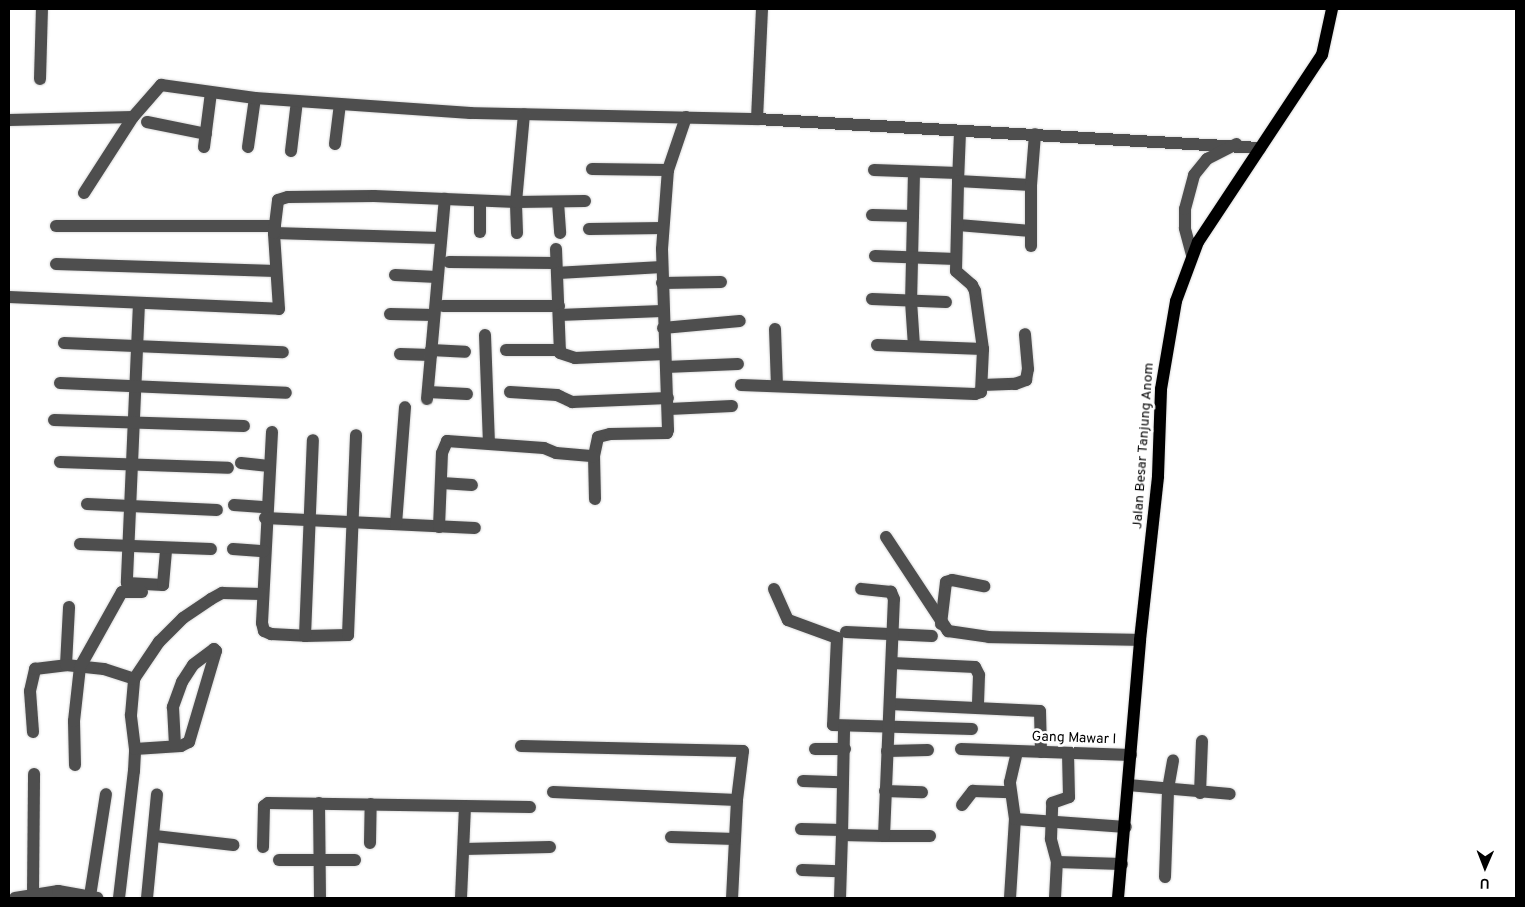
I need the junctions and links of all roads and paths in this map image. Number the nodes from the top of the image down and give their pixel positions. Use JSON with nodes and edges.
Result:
{"nodes":[{"id":1,"x":42,"y":9,"type":"edge"},
{"id":2,"x":762,"y":9,"type":"edge"},
{"id":3,"x":1332,"y":9,"type":"edge"},
{"id":4,"x":40,"y":79,"type":"dead end"},
{"id":5,"x":210,"y":92,"type":"junction"},
{"id":6,"x":254,"y":98,"type":"junction"},
{"id":7,"x":297,"y":101,"type":"junction"},
{"id":8,"x":340,"y":104,"type":"junction"},
{"id":9,"x":524,"y":114,"type":"junction"},
{"id":10,"x":132,"y":117,"type":"junction"},
{"id":11,"x":686,"y":117,"type":"junction"},
{"id":12,"x":757,"y":119,"type":"junction"},
{"id":13,"x":9,"y":120,"type":"edge"},
{"id":14,"x":147,"y":122,"type":"dead end"},
{"id":15,"x":960,"y":132,"type":"junction"},
{"id":16,"x":1035,"y":134,"type":"junction"},
{"id":17,"x":335,"y":144,"type":"dead end"},
{"id":18,"x":1237,"y":144,"type":"junction"},
{"id":19,"x":248,"y":147,"type":"dead end"},
{"id":20,"x":1260,"y":148,"type":"junction"},
{"id":21,"x":291,"y":150,"type":"dead end"},
{"id":22,"x":592,"y":169,"type":"dead end"},
{"id":23,"x":668,"y":170,"type":"junction"},
{"id":24,"x":874,"y":170,"type":"dead end"},
{"id":25,"x":914,"y":172,"type":"junction"},
{"id":26,"x":958,"y":177,"type":"junction"},
{"id":27,"x":1032,"y":186,"type":"junction"},
{"id":28,"x":84,"y":193,"type":"dead end"},
{"id":29,"x":445,"y":199,"type":"junction"},
{"id":30,"x":480,"y":200,"type":"junction"},
{"id":31,"x":585,"y":201,"type":"dead end"},
{"id":32,"x":516,"y":202,"type":"junction"},
{"id":33,"x":558,"y":202,"type":"junction"},
{"id":34,"x":872,"y":215,"type":"dead end"},
{"id":35,"x":913,"y":216,"type":"junction"},
{"id":36,"x":958,"y":225,"type":"junction"},
{"id":37,"x":56,"y":226,"type":"dead end"},
{"id":38,"x":663,"y":228,"type":"junction"},
{"id":39,"x":589,"y":229,"type":"dead end"},
{"id":40,"x":274,"y":230,"type":"junction"},
{"id":41,"x":1031,"y":231,"type":"junction"},
{"id":42,"x":480,"y":232,"type":"dead end"},
{"id":43,"x":517,"y":233,"type":"dead end"},
{"id":44,"x":560,"y":233,"type":"dead end"},
{"id":45,"x":440,"y":238,"type":"junction"},
{"id":46,"x":1031,"y":246,"type":"dead end"},
{"id":47,"x":556,"y":249,"type":"dead end"},
{"id":48,"x":1192,"y":255,"type":"junction"},
{"id":49,"x":875,"y":256,"type":"dead end"},
{"id":50,"x":912,"y":257,"type":"junction"},
{"id":51,"x":956,"y":260,"type":"junction"},
{"id":52,"x":449,"y":262,"type":"dead end"},
{"id":53,"x":56,"y":264,"type":"dead end"},
{"id":54,"x":662,"y":267,"type":"junction"},
{"id":55,"x":557,"y":268,"type":"junction"},
{"id":56,"x":276,"y":271,"type":"junction"},
{"id":57,"x":395,"y":275,"type":"dead end"},
{"id":58,"x":437,"y":277,"type":"junction"},
{"id":59,"x":721,"y":282,"type":"dead end"},
{"id":60,"x":662,"y":283,"type":"junction"},
{"id":61,"x":9,"y":298,"type":"edge"},
{"id":62,"x":872,"y":299,"type":"dead end"},
{"id":63,"x":912,"y":301,"type":"junction"},
{"id":64,"x":946,"y":302,"type":"dead end"},
{"id":65,"x":139,"y":303,"type":"junction"},
{"id":66,"x":443,"y":306,"type":"dead end"},
{"id":67,"x":662,"y":310,"type":"junction"},
{"id":68,"x":559,"y":311,"type":"junction"},
{"id":69,"x":390,"y":314,"type":"dead end"},
{"id":70,"x":434,"y":316,"type":"junction"},
{"id":71,"x":740,"y":321,"type":"dead end"},
{"id":72,"x":663,"y":328,"type":"junction"},
{"id":73,"x":775,"y":329,"type":"dead end"},
{"id":74,"x":485,"y":334,"type":"dead end"},
{"id":75,"x":1025,"y":334,"type":"dead end"},
{"id":76,"x":64,"y":343,"type":"dead end"},
{"id":77,"x":877,"y":345,"type":"dead end"},
{"id":78,"x":137,"y":346,"type":"junction"},
{"id":79,"x":914,"y":346,"type":"junction"},
{"id":80,"x":982,"y":349,"type":"junction"},
{"id":81,"x":506,"y":350,"type":"dead end"},
{"id":82,"x":560,"y":350,"type":"junction"},
{"id":83,"x":283,"y":352,"type":"dead end"},
{"id":84,"x":431,"y":352,"type":"junction"},
{"id":85,"x":465,"y":352,"type":"dead end"},
{"id":86,"x":400,"y":354,"type":"dead end"},
{"id":87,"x":666,"y":361,"type":"junction"},
{"id":88,"x":738,"y":364,"type":"dead end"},
{"id":89,"x":60,"y":383,"type":"dead end"},
{"id":90,"x":741,"y":385,"type":"dead end"},
{"id":91,"x":777,"y":385,"type":"junction"},
{"id":92,"x":982,"y":385,"type":"junction"},
{"id":93,"x":136,"y":386,"type":"junction"},
{"id":94,"x":510,"y":392,"type":"dead end"},
{"id":95,"x":286,"y":393,"type":"dead end"},
{"id":96,"x":467,"y":394,"type":"dead end"},
{"id":97,"x":669,"y":403,"type":"junction"},
{"id":98,"x":732,"y":406,"type":"dead end"},
{"id":99,"x":405,"y":407,"type":"dead end"},
{"id":100,"x":54,"y":420,"type":"dead end"},
{"id":101,"x":134,"y":422,"type":"junction"},
{"id":102,"x":244,"y":426,"type":"dead end"},
{"id":103,"x":272,"y":432,"type":"dead end"},
{"id":104,"x":356,"y":435,"type":"dead end"},
{"id":105,"x":313,"y":440,"type":"dead end"},
{"id":106,"x":489,"y":443,"type":"junction"},
{"id":107,"x":594,"y":456,"type":"junction"},
{"id":108,"x":60,"y":462,"type":"dead end"},
{"id":109,"x":241,"y":464,"type":"dead end"},
{"id":110,"x":132,"y":465,"type":"junction"},
{"id":111,"x":270,"y":466,"type":"junction"},
{"id":112,"x":228,"y":468,"type":"dead end"},
{"id":113,"x":442,"y":483,"type":"junction"},
{"id":114,"x":472,"y":485,"type":"dead end"},
{"id":115,"x":595,"y":499,"type":"dead end"},
{"id":116,"x":87,"y":504,"type":"dead end"},
{"id":117,"x":234,"y":505,"type":"dead end"},
{"id":118,"x":130,"y":506,"type":"junction"},
{"id":119,"x":217,"y":510,"type":"dead end"},
{"id":120,"x":266,"y":512,"type":"junction"},
{"id":121,"x":309,"y":521,"type":"junction"},
{"id":122,"x":351,"y":522,"type":"junction"},
{"id":123,"x":396,"y":524,"type":"junction"},
{"id":124,"x":439,"y":527,"type":"junction"},
{"id":125,"x":475,"y":528,"type":"dead end"},
{"id":126,"x":886,"y":537,"type":"dead end"},
{"id":127,"x":80,"y":544,"type":"dead end"},
{"id":128,"x":129,"y":546,"type":"junction"},
{"id":129,"x":166,"y":548,"type":"junction"},
{"id":130,"x":211,"y":549,"type":"dead end"},
{"id":131,"x":233,"y":549,"type":"dead end"},
{"id":132,"x":264,"y":551,"type":"junction"},
{"id":133,"x":984,"y":586,"type":"dead end"},
{"id":134,"x":774,"y":589,"type":"dead end"},
{"id":135,"x":861,"y":589,"type":"dead end"},
{"id":136,"x":142,"y":592,"type":"dead end"},
{"id":137,"x":262,"y":594,"type":"junction"},
{"id":138,"x":69,"y":608,"type":"dead end"},
{"id":139,"x":941,"y":624,"type":"junction"},
{"id":140,"x":846,"y":632,"type":"dead end"},
{"id":141,"x":893,"y":634,"type":"junction"},
{"id":142,"x":305,"y":636,"type":"junction"},
{"id":143,"x":932,"y":636,"type":"dead end"},
{"id":144,"x":1140,"y":640,"type":"junction"},
{"id":145,"x":892,"y":664,"type":"junction"},
{"id":146,"x":66,"y":665,"type":"junction"},
{"id":147,"x":80,"y":667,"type":"junction"},
{"id":148,"x":134,"y":679,"type":"junction"},
{"id":149,"x":890,"y":704,"type":"junction"},
{"id":150,"x":978,"y":707,"type":"junction"},
{"id":151,"x":844,"y":726,"type":"junction"},
{"id":152,"x":888,"y":728,"type":"junction"},
{"id":153,"x":972,"y":728,"type":"dead end"},
{"id":154,"x":33,"y":732,"type":"dead end"},
{"id":155,"x":1202,"y":741,"type":"dead end"},
{"id":156,"x":175,"y":746,"type":"junction"},
{"id":157,"x":521,"y":746,"type":"dead end"},
{"id":158,"x":135,"y":749,"type":"junction"},
{"id":159,"x":815,"y":749,"type":"dead end"},
{"id":160,"x":845,"y":749,"type":"junction"},
{"id":161,"x":961,"y":749,"type":"dead end"},
{"id":162,"x":928,"y":750,"type":"dead end"},
{"id":163,"x":888,"y":751,"type":"junction"},
{"id":164,"x":1017,"y":752,"type":"junction"},
{"id":165,"x":1042,"y":752,"type":"junction"},
{"id":166,"x":1068,"y":753,"type":"junction"},
{"id":167,"x":1131,"y":755,"type":"junction"},
{"id":168,"x":1173,"y":760,"type":"dead end"},
{"id":169,"x":75,"y":765,"type":"dead end"},
{"id":170,"x":34,"y":774,"type":"dead end"},
{"id":171,"x":803,"y":781,"type":"dead end"},
{"id":172,"x":841,"y":782,"type":"junction"},
{"id":173,"x":1128,"y":784,"type":"junction"},
{"id":174,"x":1168,"y":789,"type":"junction"},
{"id":175,"x":885,"y":791,"type":"junction"},
{"id":176,"x":553,"y":792,"type":"dead end"},
{"id":177,"x":922,"y":792,"type":"dead end"},
{"id":178,"x":1011,"y":792,"type":"junction"},
{"id":179,"x":1200,"y":793,"type":"junction"},
{"id":180,"x":106,"y":794,"type":"dead end"},
{"id":181,"x":157,"y":794,"type":"dead end"},
{"id":182,"x":1230,"y":794,"type":"dead end"},
{"id":183,"x":737,"y":800,"type":"junction"},
{"id":184,"x":319,"y":803,"type":"junction"},
{"id":185,"x":371,"y":804,"type":"junction"},
{"id":186,"x":962,"y":805,"type":"dead end"},
{"id":187,"x":465,"y":807,"type":"junction"},
{"id":188,"x":530,"y":807,"type":"dead end"},
{"id":189,"x":1015,"y":820,"type":"junction"},
{"id":190,"x":1051,"y":822,"type":"junction"},
{"id":191,"x":1126,"y":827,"type":"junction"},
{"id":192,"x":801,"y":829,"type":"dead end"},
{"id":193,"x":842,"y":832,"type":"junction"},
{"id":194,"x":155,"y":836,"type":"junction"},
{"id":195,"x":884,"y":836,"type":"junction"},
{"id":196,"x":930,"y":836,"type":"dead end"},
{"id":197,"x":670,"y":837,"type":"dead end"},
{"id":198,"x":734,"y":839,"type":"junction"},
{"id":199,"x":370,"y":843,"type":"dead end"},
{"id":200,"x":233,"y":845,"type":"dead end"},
{"id":201,"x":263,"y":847,"type":"dead end"},
{"id":202,"x":550,"y":847,"type":"dead end"},
{"id":203,"x":464,"y":849,"type":"junction"},
{"id":204,"x":279,"y":860,"type":"dead end"},
{"id":205,"x":320,"y":860,"type":"junction"},
{"id":206,"x":354,"y":860,"type":"dead end"},
{"id":207,"x":1058,"y":862,"type":"junction"},
{"id":208,"x":1122,"y":864,"type":"junction"},
{"id":209,"x":802,"y":870,"type":"dead end"},
{"id":210,"x":839,"y":871,"type":"junction"},
{"id":211,"x":1164,"y":877,"type":"dead end"},
{"id":212,"x":33,"y":894,"type":"junction"},
{"id":213,"x":94,"y":897,"type":"edge"},
{"id":214,"x":17,"y":898,"type":"edge"},
{"id":215,"x":119,"y":898,"type":"edge"},
{"id":216,"x":147,"y":898,"type":"edge"},
{"id":217,"x":320,"y":898,"type":"edge"},
{"id":218,"x":461,"y":898,"type":"edge"},
{"id":219,"x":732,"y":898,"type":"edge"},
{"id":220,"x":840,"y":898,"type":"edge"},
{"id":221,"x":1010,"y":898,"type":"edge"},
{"id":222,"x":1055,"y":898,"type":"edge"},
{"id":223,"x":1118,"y":898,"type":"edge"}],
"edges":[{"from":1,"to":4,"type":"street"},
{"from":2,"to":12,"type":"street"},
{"from":3,"to":20,"type":"main road","name":"Jalan Besar Tanjung Anom"},
{"from":5,"to":6,"type":"street"},
{"from":5,"to":10,"type":"street"},
{"from":5,"to":14,"type":"street"},
{"from":6,"to":7,"type":"street"},
{"from":6,"to":19,"type":"street"},
{"from":7,"to":8,"type":"street"},
{"from":7,"to":21,"type":"street"},
{"from":8,"to":9,"type":"street"},
{"from":8,"to":17,"type":"street"},
{"from":9,"to":11,"type":"street"},
{"from":9,"to":32,"type":"street"},
{"from":10,"to":13,"type":"street"},
{"from":10,"to":28,"type":"street"},
{"from":11,"to":12,"type":"street"},
{"from":11,"to":23,"type":"street"},
{"from":12,"to":15,"type":"street"},
{"from":15,"to":16,"type":"street"},
{"from":15,"to":26,"type":"street"},
{"from":16,"to":18,"type":"street"},
{"from":16,"to":27,"type":"street"},
{"from":18,"to":20,"type":"street"},
{"from":18,"to":48,"type":"street"},
{"from":20,"to":48,"type":"main road","name":"Jalan Besar Tanjung Anom"},
{"from":22,"to":23,"type":"street"},
{"from":23,"to":38,"type":"street"},
{"from":24,"to":25,"type":"street"},
{"from":25,"to":26,"type":"street"},
{"from":25,"to":35,"type":"street"},
{"from":26,"to":27,"type":"street"},
{"from":26,"to":36,"type":"street"},
{"from":27,"to":41,"type":"street"},
{"from":29,"to":30,"type":"street"},
{"from":29,"to":40,"type":"street"},
{"from":29,"to":45,"type":"street"},
{"from":30,"to":32,"type":"street"},
{"from":30,"to":42,"type":"street"},
{"from":31,"to":33,"type":"street"},
{"from":32,"to":33,"type":"street"},
{"from":32,"to":43,"type":"street"},
{"from":33,"to":44,"type":"street"},
{"from":34,"to":35,"type":"street"},
{"from":35,"to":50,"type":"street"},
{"from":36,"to":41,"type":"street"},
{"from":36,"to":51,"type":"street"},
{"from":37,"to":40,"type":"street"},
{"from":38,"to":39,"type":"street"},
{"from":38,"to":54,"type":"street"},
{"from":40,"to":45,"type":"street"},
{"from":40,"to":56,"type":"street"},
{"from":41,"to":46,"type":"street"},
{"from":45,"to":58,"type":"street"},
{"from":47,"to":55,"type":"street"},
{"from":48,"to":144,"type":"main road","name":"Jalan Besar Tanjung Anom"},
{"from":49,"to":50,"type":"street"},
{"from":50,"to":51,"type":"street"},
{"from":50,"to":63,"type":"street"},
{"from":51,"to":80,"type":"street"},
{"from":52,"to":55,"type":"street"},
{"from":53,"to":56,"type":"street"},
{"from":54,"to":55,"type":"street"},
{"from":54,"to":60,"type":"street"},
{"from":55,"to":68,"type":"street"},
{"from":56,"to":65,"type":"street"},
{"from":57,"to":58,"type":"street"},
{"from":58,"to":70,"type":"street"},
{"from":59,"to":60,"type":"street"},
{"from":60,"to":67,"type":"street"},
{"from":61,"to":65,"type":"street"},
{"from":62,"to":63,"type":"street"},
{"from":63,"to":64,"type":"street"},
{"from":63,"to":79,"type":"street"},
{"from":65,"to":78,"type":"street"},
{"from":66,"to":68,"type":"street"},
{"from":67,"to":68,"type":"street"},
{"from":67,"to":72,"type":"street"},
{"from":68,"to":82,"type":"street"},
{"from":69,"to":70,"type":"street"},
{"from":70,"to":84,"type":"street"},
{"from":71,"to":72,"type":"street"},
{"from":72,"to":87,"type":"street"},
{"from":73,"to":91,"type":"street"},
{"from":74,"to":106,"type":"street"},
{"from":75,"to":92,"type":"street"},
{"from":76,"to":78,"type":"street"},
{"from":77,"to":79,"type":"street"},
{"from":78,"to":83,"type":"street"},
{"from":78,"to":93,"type":"street"},
{"from":79,"to":80,"type":"street"},
{"from":80,"to":92,"type":"street"},
{"from":81,"to":82,"type":"street"},
{"from":82,"to":87,"type":"street"},
{"from":84,"to":85,"type":"street"},
{"from":84,"to":86,"type":"street"},
{"from":84,"to":96,"type":"street"},
{"from":87,"to":88,"type":"street"},
{"from":87,"to":97,"type":"street"},
{"from":89,"to":93,"type":"street"},
{"from":90,"to":91,"type":"street"},
{"from":91,"to":92,"type":"street"},
{"from":93,"to":95,"type":"street"},
{"from":93,"to":101,"type":"street"},
{"from":94,"to":97,"type":"street"},
{"from":97,"to":98,"type":"street"},
{"from":97,"to":107,"type":"street"},
{"from":99,"to":123,"type":"street"},
{"from":100,"to":101,"type":"street"},
{"from":101,"to":102,"type":"street"},
{"from":101,"to":110,"type":"street"},
{"from":103,"to":111,"type":"street"},
{"from":104,"to":122,"type":"street"},
{"from":105,"to":121,"type":"street"},
{"from":106,"to":107,"type":"street"},
{"from":106,"to":113,"type":"street"},
{"from":107,"to":115,"type":"street"},
{"from":108,"to":110,"type":"street"},
{"from":109,"to":111,"type":"street"},
{"from":110,"to":112,"type":"street"},
{"from":110,"to":118,"type":"street"},
{"from":111,"to":120,"type":"street"},
{"from":113,"to":114,"type":"street"},
{"from":113,"to":124,"type":"street"},
{"from":116,"to":118,"type":"street"},
{"from":117,"to":120,"type":"street"},
{"from":118,"to":119,"type":"street"},
{"from":118,"to":128,"type":"street"},
{"from":120,"to":121,"type":"street"},
{"from":120,"to":132,"type":"street"},
{"from":121,"to":122,"type":"street"},
{"from":121,"to":142,"type":"street"},
{"from":122,"to":123,"type":"street"},
{"from":122,"to":142,"type":"street"},
{"from":123,"to":124,"type":"street"},
{"from":124,"to":125,"type":"street"},
{"from":126,"to":139,"type":"street"},
{"from":127,"to":128,"type":"street"},
{"from":128,"to":129,"type":"street"},
{"from":128,"to":129,"type":"street"},
{"from":129,"to":130,"type":"street"},
{"from":131,"to":132,"type":"street"},
{"from":132,"to":137,"type":"street"},
{"from":133,"to":139,"type":"street"},
{"from":134,"to":151,"type":"street"},
{"from":135,"to":141,"type":"street"},
{"from":136,"to":147,"type":"street"},
{"from":137,"to":142,"type":"street"},
{"from":137,"to":148,"type":"street"},
{"from":138,"to":146,"type":"street"},
{"from":139,"to":144,"type":"street"},
{"from":140,"to":141,"type":"street"},
{"from":141,"to":143,"type":"street"},
{"from":141,"to":145,"type":"street"},
{"from":144,"to":167,"type":"main road","name":"Jalan Besar Tanjung Anom"},
{"from":145,"to":149,"type":"street"},
{"from":145,"to":150,"type":"street"},
{"from":146,"to":147,"type":"street"},
{"from":146,"to":154,"type":"street"},
{"from":147,"to":148,"type":"street"},
{"from":147,"to":169,"type":"street"},
{"from":148,"to":158,"type":"street"},
{"from":149,"to":150,"type":"street"},
{"from":149,"to":152,"type":"street"},
{"from":150,"to":165,"type":"street"},
{"from":151,"to":152,"type":"street"},
{"from":151,"to":160,"type":"street"},
{"from":152,"to":153,"type":"street"},
{"from":152,"to":163,"type":"street"},
{"from":155,"to":179,"type":"street"},
{"from":156,"to":156,"type":"street"},
{"from":156,"to":158,"type":"street"},
{"from":157,"to":183,"type":"street"},
{"from":158,"to":215,"type":"street"},
{"from":159,"to":160,"type":"street"},
{"from":160,"to":172,"type":"street"},
{"from":161,"to":164,"type":"street","name":"Gang Mawar I"},
{"from":162,"to":163,"type":"street"},
{"from":163,"to":175,"type":"street"},
{"from":164,"to":165,"type":"street","name":"Gang Mawar I"},
{"from":164,"to":178,"type":"street"},
{"from":165,"to":166,"type":"street","name":"Gang Mawar I"},
{"from":166,"to":167,"type":"street","name":"Gang Mawar I"},
{"from":166,"to":190,"type":"street"},
{"from":167,"to":173,"type":"main road","name":"Jalan Besar Tanjung Anom"},
{"from":168,"to":174,"type":"street"},
{"from":170,"to":212,"type":"street"},
{"from":171,"to":172,"type":"street"},
{"from":172,"to":193,"type":"street"},
{"from":173,"to":174,"type":"street"},
{"from":173,"to":191,"type":"main road","name":"Jalan Besar Tanjung Anom"},
{"from":174,"to":179,"type":"street"},
{"from":174,"to":211,"type":"street"},
{"from":175,"to":177,"type":"street"},
{"from":175,"to":195,"type":"street"},
{"from":176,"to":183,"type":"street"},
{"from":178,"to":186,"type":"street"},
{"from":178,"to":189,"type":"street"},
{"from":179,"to":182,"type":"street"},
{"from":180,"to":213,"type":"street"},
{"from":181,"to":194,"type":"street"},
{"from":183,"to":198,"type":"street"},
{"from":184,"to":185,"type":"street"},
{"from":184,"to":201,"type":"street"},
{"from":184,"to":205,"type":"street"},
{"from":185,"to":187,"type":"street"},
{"from":185,"to":199,"type":"street"},
{"from":187,"to":188,"type":"street"},
{"from":187,"to":203,"type":"street"},
{"from":189,"to":190,"type":"street"},
{"from":189,"to":221,"type":"street"},
{"from":190,"to":191,"type":"street"},
{"from":190,"to":207,"type":"street"},
{"from":191,"to":208,"type":"main road","name":"Jalan Besar Tanjung Anom"},
{"from":192,"to":193,"type":"street"},
{"from":193,"to":195,"type":"street"},
{"from":193,"to":210,"type":"street"},
{"from":194,"to":200,"type":"street"},
{"from":194,"to":216,"type":"street"},
{"from":195,"to":196,"type":"street"},
{"from":197,"to":198,"type":"street"},
{"from":198,"to":219,"type":"street"},
{"from":202,"to":203,"type":"street"},
{"from":203,"to":218,"type":"street"},
{"from":204,"to":205,"type":"street"},
{"from":205,"to":206,"type":"street"},
{"from":205,"to":217,"type":"street"},
{"from":207,"to":208,"type":"street"},
{"from":207,"to":222,"type":"street"},
{"from":208,"to":223,"type":"main road","name":"Jalan Besar Tanjung Anom"},
{"from":209,"to":210,"type":"street"},
{"from":210,"to":220,"type":"street"},
{"from":212,"to":213,"type":"street"},
{"from":212,"to":214,"type":"street"}]}
